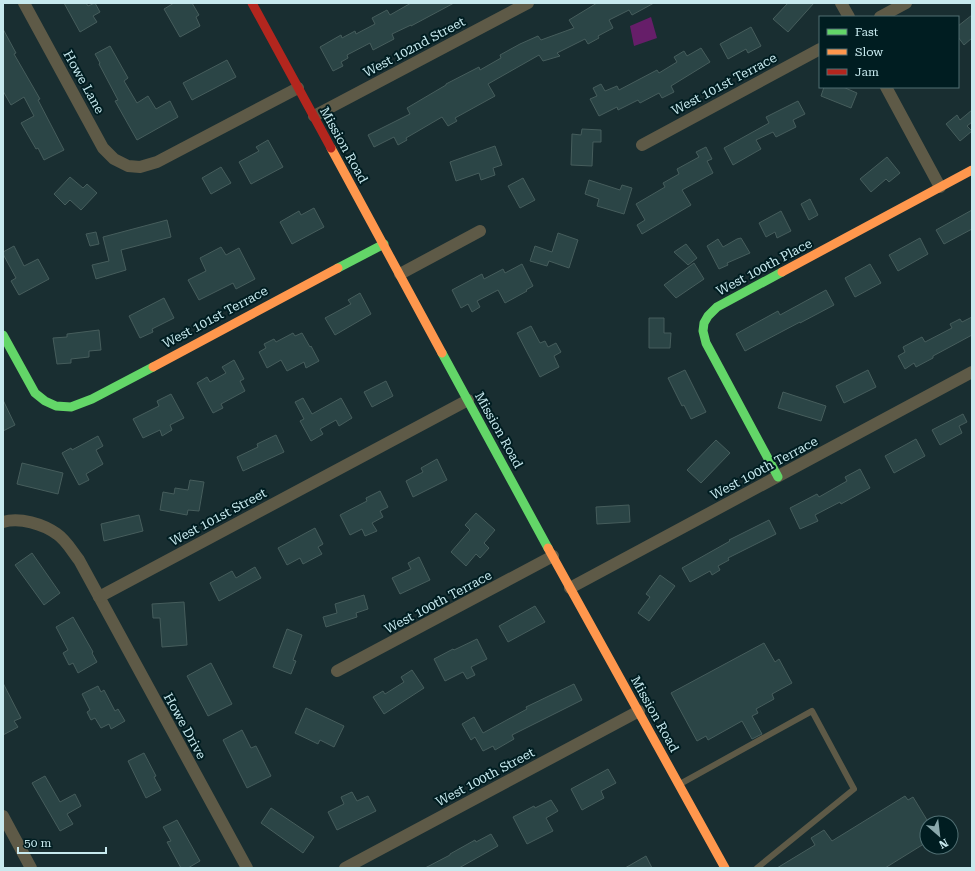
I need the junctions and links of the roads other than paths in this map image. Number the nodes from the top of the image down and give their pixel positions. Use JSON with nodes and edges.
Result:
{"nodes":[{"id":1,"x":24,"y":3,"type":"edge"},
{"id":2,"x":252,"y":3,"type":"edge"},
{"id":3,"x":528,"y":3,"type":"edge"},
{"id":4,"x":841,"y":3,"type":"edge"},
{"id":5,"x":906,"y":3,"type":"edge"},
{"id":6,"x":848,"y":16,"type":"edge"},
{"id":7,"x":882,"y":16,"type":"edge"},
{"id":8,"x":819,"y":50,"type":"edge"},
{"id":9,"x":298,"y":88,"type":"junction"},
{"id":10,"x":887,"y":88,"type":"edge"},
{"id":11,"x":314,"y":116,"type":"junction"},
{"id":12,"x":642,"y":145,"type":"dead end"},
{"id":13,"x":972,"y":170,"type":"edge"},
{"id":14,"x":940,"y":187,"type":"junction"},
{"id":15,"x":480,"y":231,"type":"dead end"},
{"id":16,"x":384,"y":244,"type":"junction"},
{"id":17,"x":400,"y":274,"type":"junction"},
{"id":18,"x":3,"y":335,"type":"edge"},
{"id":19,"x":972,"y":372,"type":"edge"},
{"id":20,"x":468,"y":400,"type":"junction"},
{"id":21,"x":778,"y":477,"type":"junction"},
{"id":22,"x":3,"y":522,"type":"edge"},
{"id":23,"x":553,"y":556,"type":"junction"},
{"id":24,"x":570,"y":588,"type":"junction"},
{"id":25,"x":99,"y":597,"type":"junction"},
{"id":26,"x":337,"y":671,"type":"dead end"},
{"id":27,"x":639,"y":711,"type":"junction"},
{"id":28,"x":679,"y":784,"type":"junction"},
{"id":29,"x":3,"y":816,"type":"edge"},
{"id":30,"x":31,"y":868,"type":"edge"},
{"id":31,"x":247,"y":868,"type":"edge"},
{"id":32,"x":345,"y":868,"type":"edge"},
{"id":33,"x":725,"y":868,"type":"edge"},
{"id":34,"x":757,"y":868,"type":"edge"}],
"edges":[{"from":1,"to":9,"type":"street","name":"Howe Lane"},
{"from":2,"to":9,"type":"main road","name":"Mission Road"},
{"from":3,"to":11,"type":"street","name":"West 102nd Street"},
{"from":4,"to":6,"type":"street"},
{"from":5,"to":7,"type":"street"},
{"from":8,"to":12,"type":"street","name":"West 101st Terrace"},
{"from":9,"to":11,"type":"main road","name":"Mission Road"},
{"from":10,"to":14,"type":"street"},
{"from":11,"to":16,"type":"main road","name":"Mission Road"},
{"from":13,"to":14,"type":"main road","name":"West 100th Place"},
{"from":14,"to":21,"type":"main road","name":"West 100th Place"},
{"from":15,"to":17,"type":"street"},
{"from":16,"to":17,"type":"main road","name":"Mission Road"},
{"from":16,"to":18,"type":"main road","name":"West 101st Terrace"},
{"from":17,"to":20,"type":"main road","name":"Mission Road"},
{"from":19,"to":21,"type":"street","name":"West 100th Terrace"},
{"from":20,"to":23,"type":"main road","name":"Mission Road"},
{"from":20,"to":25,"type":"street","name":"West 101st Street"},
{"from":21,"to":24,"type":"street","name":"West 100th Terrace"},
{"from":22,"to":25,"type":"street"},
{"from":23,"to":24,"type":"main road","name":"Mission Road"},
{"from":23,"to":26,"type":"street","name":"West 100th Terrace"},
{"from":24,"to":27,"type":"main road","name":"Mission Road"},
{"from":25,"to":31,"type":"street","name":"Howe Drive"},
{"from":27,"to":28,"type":"main road","name":"Mission Road"},
{"from":27,"to":32,"type":"street","name":"West 100th Street"},
{"from":28,"to":33,"type":"main road","name":"Mission Road"},
{"from":28,"to":34,"type":"lane"},
{"from":29,"to":30,"type":"street"}]}
